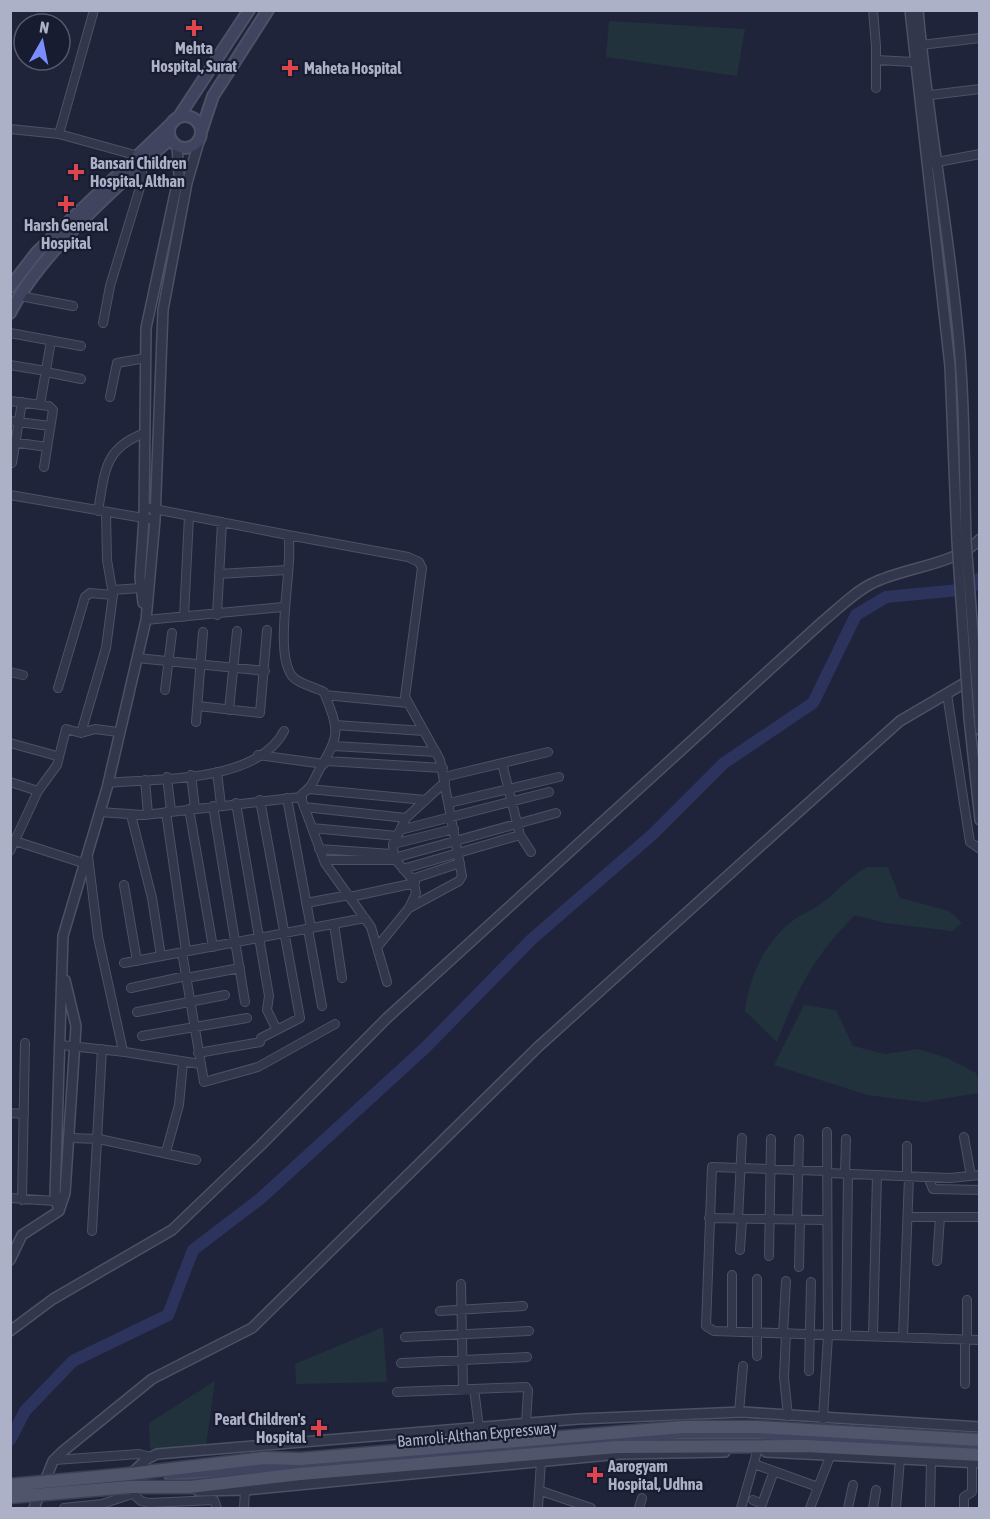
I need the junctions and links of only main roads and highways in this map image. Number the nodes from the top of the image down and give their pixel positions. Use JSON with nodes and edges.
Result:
{"nodes":[{"id":1,"x":249,"y":10,"type":"edge"},
{"id":2,"x":268,"y":10,"type":"edge"},
{"id":3,"x":176,"y":119,"type":"junction"},
{"id":4,"x":200,"y":135,"type":"junction"},
{"id":5,"x":174,"y":143,"type":"junction"},
{"id":6,"x":142,"y":158,"type":"junction"},
{"id":7,"x":10,"y":287,"type":"edge"},
{"id":8,"x":10,"y":314,"type":"edge"},
{"id":9,"x":980,"y":1440,"type":"edge"},
{"id":10,"x":799,"y":1446,"type":"junction"},
{"id":11,"x":980,"y":1448,"type":"edge"},
{"id":12,"x":977,"y":1460,"type":"edge"},
{"id":13,"x":312,"y":1465,"type":"junction"},
{"id":14,"x":131,"y":1474,"type":"junction"},
{"id":15,"x":10,"y":1485,"type":"edge"},
{"id":16,"x":133,"y":1490,"type":"junction"},
{"id":17,"x":10,"y":1497,"type":"edge"}],
"edges":[{"from":1,"to":3,"type":"main road"},
{"from":2,"to":4,"type":"main road"},
{"from":3,"to":4,"type":"main road"},
{"from":3,"to":5,"type":"main road"},
{"from":3,"to":6,"type":"main road"},
{"from":4,"to":5,"type":"main road"},
{"from":5,"to":6,"type":"main road"},
{"from":6,"to":7,"type":"main road"},
{"from":6,"to":8,"type":"main road"},
{"from":9,"to":14,"type":"main road"},
{"from":10,"to":11,"type":"main road"},
{"from":10,"to":12,"type":"main road"},
{"from":10,"to":13,"type":"main road","name":"Bamroli-Althan Expressway"},
{"from":10,"to":16,"type":"main road"},
{"from":13,"to":14,"type":"main road"},
{"from":13,"to":16,"type":"main road"},
{"from":14,"to":15,"type":"main road","bridge":true},
{"from":14,"to":16,"type":"main road"},
{"from":16,"to":17,"type":"main road","bridge":true}]}
